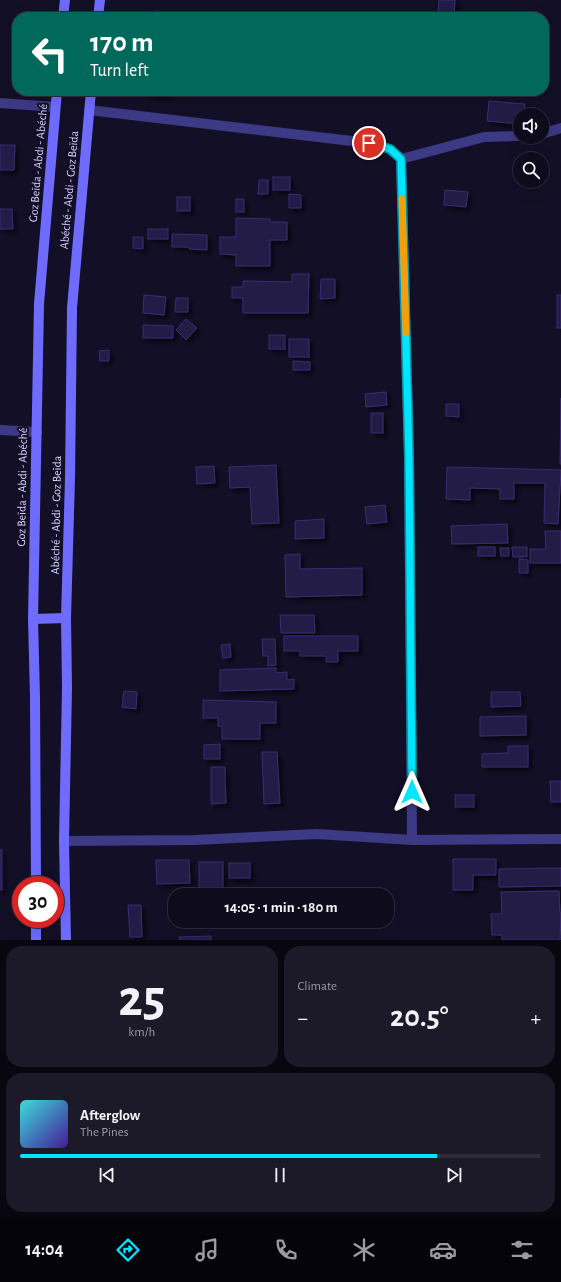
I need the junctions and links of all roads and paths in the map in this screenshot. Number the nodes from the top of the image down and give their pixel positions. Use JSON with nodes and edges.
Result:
{"nodes":[{"id":1,"x":65,"y":0,"type":"edge"},
{"id":2,"x":100,"y":0,"type":"edge"},
{"id":3,"x":64,"y":12,"type":"edge"},
{"id":4,"x":99,"y":12,"type":"edge"},
{"id":5,"x":56,"y":96,"type":"edge"},
{"id":6,"x":90,"y":96,"type":"edge"},
{"id":7,"x":0,"y":103,"type":"edge"},
{"id":8,"x":55,"y":107,"type":"junction"},
{"id":9,"x":89,"y":110,"type":"junction"},
{"id":10,"x":561,"y":128,"type":"edge"},
{"id":11,"x":549,"y":132,"type":"edge"},
{"id":12,"x":513,"y":136,"type":"edge"},
{"id":13,"x":401,"y":159,"type":"junction"},
{"id":14,"x":0,"y":430,"type":"edge"},
{"id":15,"x":37,"y":432,"type":"junction"},
{"id":16,"x":66,"y":618,"type":"junction"},
{"id":17,"x":33,"y":619,"type":"junction"},
{"id":18,"x":561,"y":839,"type":"edge"},
{"id":19,"x":412,"y":840,"type":"junction"},
{"id":20,"x":64,"y":841,"type":"junction"},
{"id":21,"x":36,"y":876,"type":"edge"},
{"id":22,"x":36,"y":928,"type":"edge"},
{"id":23,"x":36,"y":940,"type":"edge"},
{"id":24,"x":66,"y":940,"type":"edge"}],
"edges":[{"from":1,"to":3,"type":"main road"},
{"from":2,"to":4,"type":"main road"},
{"from":5,"to":8,"type":"main road","name":"Goz Beïda - Abdi - Abéché"},
{"from":6,"to":9,"type":"main road","name":"Abéché - Abdi - Goz Beïda"},
{"from":7,"to":8,"type":"street"},
{"from":8,"to":15,"type":"main road","name":"Goz Beïda - Abdi - Abéché"},
{"from":9,"to":13,"type":"street"},
{"from":9,"to":16,"type":"main road","name":"Abéché - Abdi - Goz Beïda"},
{"from":10,"to":11,"type":"street"},
{"from":12,"to":13,"type":"street"},
{"from":13,"to":19,"type":"street"},
{"from":14,"to":15,"type":"street"},
{"from":15,"to":17,"type":"main road","name":"Goz Beïda - Abdi - Abéché"},
{"from":16,"to":17,"type":"main road"},
{"from":16,"to":20,"type":"main road","name":"Abéché - Abdi - Goz Beïda"},
{"from":17,"to":21,"type":"main road","name":"Goz Beïda - Abdi - Abéché"},
{"from":18,"to":19,"type":"street"},
{"from":19,"to":20,"type":"street"},
{"from":20,"to":24,"type":"main road","name":"Abéché - Abdi - Goz Beïda"},
{"from":22,"to":23,"type":"main road"}]}
